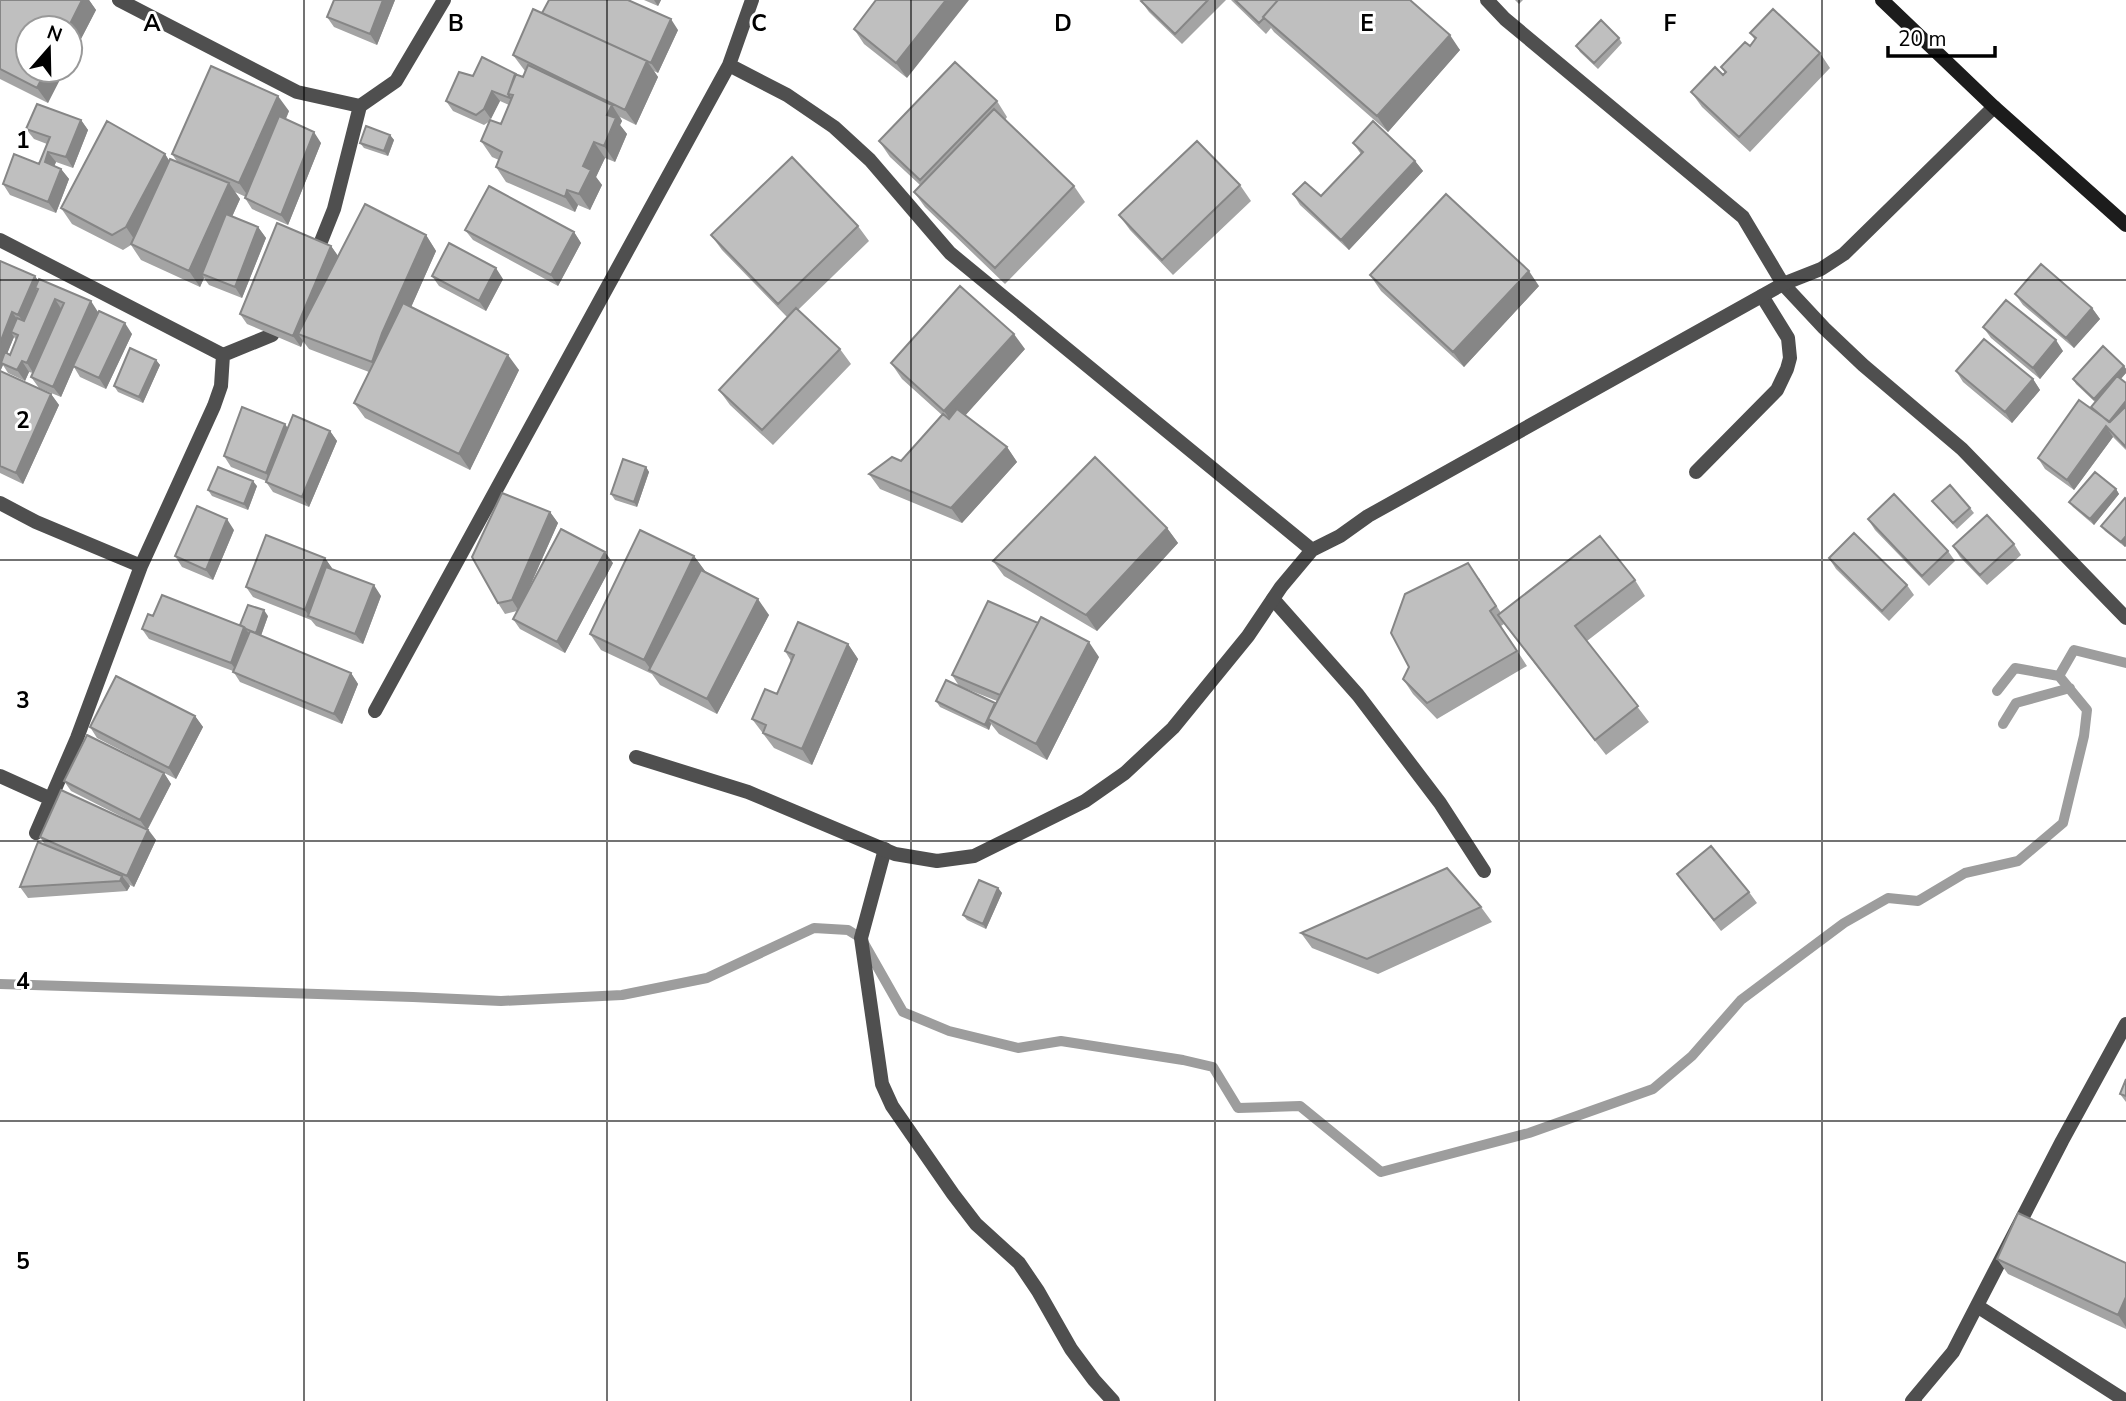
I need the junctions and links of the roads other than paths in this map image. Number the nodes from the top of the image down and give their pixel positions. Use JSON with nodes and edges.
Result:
{"nodes":[{"id":1,"x":119,"y":0,"type":"edge"},
{"id":2,"x":444,"y":0,"type":"edge"},
{"id":3,"x":752,"y":0,"type":"edge"},
{"id":4,"x":1487,"y":0,"type":"edge"},
{"id":5,"x":1882,"y":0,"type":"edge"},
{"id":6,"x":729,"y":65,"type":"junction"},
{"id":7,"x":360,"y":106,"type":"junction"},
{"id":8,"x":1994,"y":107,"type":"junction"},
{"id":9,"x":2126,"y":225,"type":"edge"},
{"id":10,"x":0,"y":240,"type":"edge"},
{"id":11,"x":308,"y":268,"type":"edge"},
{"id":12,"x":1783,"y":284,"type":"junction"},
{"id":13,"x":1762,"y":296,"type":"junction"},
{"id":14,"x":290,"y":302,"type":"edge"},
{"id":15,"x":223,"y":355,"type":"junction"},
{"id":16,"x":1696,"y":472,"type":"dead end"},
{"id":17,"x":0,"y":503,"type":"edge"},
{"id":18,"x":1312,"y":550,"type":"junction"},
{"id":19,"x":141,"y":566,"type":"junction"},
{"id":20,"x":1273,"y":599,"type":"junction"},
{"id":21,"x":2126,"y":618,"type":"edge"},
{"id":22,"x":374,"y":711,"type":"dead end"},
{"id":23,"x":636,"y":757,"type":"dead end"},
{"id":24,"x":0,"y":776,"type":"edge"},
{"id":25,"x":51,"y":799,"type":"junction"},
{"id":26,"x":36,"y":833,"type":"dead end"},
{"id":27,"x":885,"y":849,"type":"junction"},
{"id":28,"x":1484,"y":871,"type":"dead end"},
{"id":29,"x":2126,"y":1024,"type":"edge"},
{"id":30,"x":1977,"y":1306,"type":"junction"},
{"id":31,"x":1914,"y":1400,"type":"edge"},
{"id":32,"x":1113,"y":1401,"type":"edge"},
{"id":33,"x":2126,"y":1401,"type":"edge"}],
"edges":[{"from":1,"to":7,"type":"street"},
{"from":2,"to":7,"type":"street"},
{"from":3,"to":6,"type":"street"},
{"from":4,"to":12,"type":"street"},
{"from":5,"to":8,"type":"main road"},
{"from":6,"to":18,"type":"street"},
{"from":6,"to":22,"type":"street"},
{"from":7,"to":11,"type":"street"},
{"from":8,"to":9,"type":"main road"},
{"from":8,"to":12,"type":"street"},
{"from":10,"to":15,"type":"street"},
{"from":12,"to":13,"type":"street"},
{"from":12,"to":21,"type":"street"},
{"from":13,"to":16,"type":"street"},
{"from":13,"to":18,"type":"street"},
{"from":14,"to":15,"type":"street"},
{"from":15,"to":19,"type":"street"},
{"from":17,"to":19,"type":"street"},
{"from":18,"to":20,"type":"street"},
{"from":19,"to":25,"type":"street"},
{"from":20,"to":27,"type":"street"},
{"from":20,"to":28,"type":"street"},
{"from":23,"to":27,"type":"street"},
{"from":24,"to":25,"type":"street"},
{"from":25,"to":26,"type":"street"},
{"from":27,"to":32,"type":"street"},
{"from":29,"to":30,"type":"street"},
{"from":30,"to":31,"type":"street"},
{"from":30,"to":33,"type":"street"}]}
